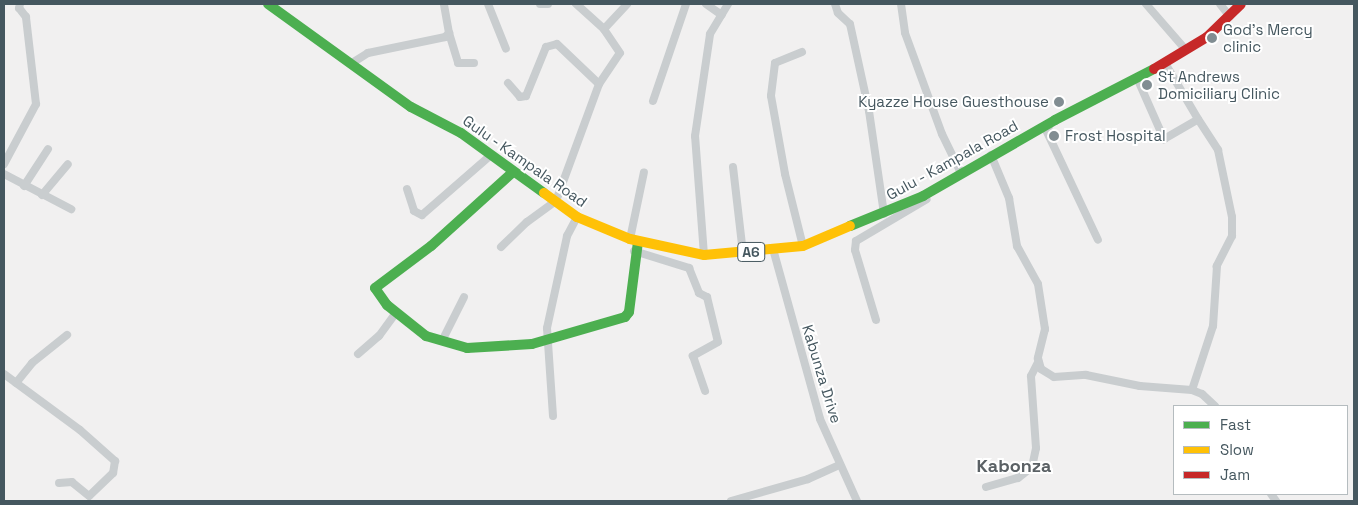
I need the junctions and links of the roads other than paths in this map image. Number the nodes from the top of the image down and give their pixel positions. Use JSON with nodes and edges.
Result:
{"nodes":[{"id":1,"x":20,"y":4,"type":"edge"},
{"id":2,"x":268,"y":4,"type":"edge"},
{"id":3,"x":444,"y":4,"type":"edge"},
{"id":4,"x":488,"y":4,"type":"edge"},
{"id":5,"x":540,"y":4,"type":"edge"},
{"id":6,"x":548,"y":4,"type":"edge"},
{"id":7,"x":576,"y":4,"type":"edge"},
{"id":8,"x":627,"y":4,"type":"edge"},
{"id":9,"x":686,"y":4,"type":"edge"},
{"id":10,"x":706,"y":4,"type":"edge"},
{"id":11,"x":728,"y":4,"type":"edge"},
{"id":12,"x":835,"y":4,"type":"edge"},
{"id":13,"x":900,"y":4,"type":"edge"},
{"id":14,"x":1146,"y":4,"type":"edge"},
{"id":15,"x":1220,"y":4,"type":"edge"},
{"id":16,"x":1241,"y":4,"type":"edge"},
{"id":17,"x":722,"y":15,"type":"junction"},
{"id":18,"x":1230,"y":17,"type":"junction"},
{"id":19,"x":604,"y":29,"type":"junction"},
{"id":20,"x":449,"y":33,"type":"junction"},
{"id":21,"x":506,"y":49,"type":"dead end"},
{"id":22,"x":1186,"y":50,"type":"junction"},
{"id":23,"x":802,"y":52,"type":"dead end"},
{"id":24,"x":352,"y":63,"type":"junction"},
{"id":25,"x":474,"y":63,"type":"dead end"},
{"id":26,"x":1165,"y":63,"type":"junction"},
{"id":27,"x":1137,"y":78,"type":"junction"},
{"id":28,"x":508,"y":83,"type":"dead end"},
{"id":29,"x":599,"y":84,"type":"junction"},
{"id":30,"x":653,"y":101,"type":"dead end"},
{"id":31,"x":1198,"y":119,"type":"junction"},
{"id":32,"x":1050,"y":123,"type":"junction"},
{"id":33,"x":48,"y":149,"type":"dead end"},
{"id":34,"x":491,"y":155,"type":"junction"},
{"id":35,"x":992,"y":155,"type":"junction"},
{"id":36,"x":4,"y":164,"type":"edge"},
{"id":37,"x":68,"y":164,"type":"dead end"},
{"id":38,"x":733,"y":167,"type":"dead end"},
{"id":39,"x":513,"y":172,"type":"junction"},
{"id":40,"x":644,"y":172,"type":"dead end"},
{"id":41,"x":4,"y":174,"type":"edge"},
{"id":42,"x":957,"y":175,"type":"junction"},
{"id":43,"x":24,"y":186,"type":"junction"},
{"id":44,"x":407,"y":189,"type":"dead end"},
{"id":45,"x":42,"y":195,"type":"junction"},
{"id":46,"x":556,"y":201,"type":"junction"},
{"id":47,"x":72,"y":209,"type":"dead end"},
{"id":48,"x":884,"y":214,"type":"junction"},
{"id":49,"x":577,"y":216,"type":"junction"},
{"id":50,"x":1098,"y":240,"type":"dead end"},
{"id":51,"x":634,"y":244,"type":"junction"},
{"id":52,"x":803,"y":246,"type":"junction"},
{"id":53,"x":500,"y":247,"type":"dead end"},
{"id":54,"x":773,"y":250,"type":"junction"},
{"id":55,"x":743,"y":253,"type":"junction"},
{"id":56,"x":704,"y":254,"type":"junction"},
{"id":57,"x":464,"y":297,"type":"dead end"},
{"id":58,"x":396,"y":313,"type":"junction"},
{"id":59,"x":876,"y":320,"type":"dead end"},
{"id":60,"x":67,"y":334,"type":"dead end"},
{"id":61,"x":545,"y":339,"type":"junction"},
{"id":62,"x":442,"y":341,"type":"junction"},
{"id":63,"x":358,"y":354,"type":"dead end"},
{"id":64,"x":1038,"y":362,"type":"junction"},
{"id":65,"x":4,"y":374,"type":"edge"},
{"id":66,"x":16,"y":383,"type":"junction"},
{"id":67,"x":1192,"y":390,"type":"junction"},
{"id":68,"x":705,"y":391,"type":"dead end"},
{"id":69,"x":1213,"y":405,"type":"edge"},
{"id":70,"x":553,"y":416,"type":"dead end"},
{"id":71,"x":839,"y":465,"type":"junction"},
{"id":72,"x":59,"y":483,"type":"dead end"},
{"id":73,"x":986,"y":487,"type":"dead end"},
{"id":74,"x":86,"y":499,"type":"edge"},
{"id":75,"x":730,"y":501,"type":"edge"},
{"id":76,"x":857,"y":501,"type":"edge"}],
"edges":[{"from":1,"to":36,"type":"street"},
{"from":2,"to":24,"type":"main road","name":"Gulu - Kampala Road","number":"A6"},
{"from":3,"to":20,"type":"street"},
{"from":4,"to":21,"type":"street"},
{"from":5,"to":6,"type":"street"},
{"from":7,"to":19,"type":"street"},
{"from":8,"to":19,"type":"street"},
{"from":9,"to":30,"type":"street"},
{"from":10,"to":17,"type":"street"},
{"from":11,"to":17,"type":"street"},
{"from":12,"to":48,"type":"street"},
{"from":13,"to":42,"type":"street"},
{"from":14,"to":22,"type":"street"},
{"from":15,"to":18,"type":"street"},
{"from":16,"to":18,"type":"main road","name":"Gulu - Kampala Road","number":"A6"},
{"from":17,"to":56,"type":"street"},
{"from":18,"to":22,"type":"main road","name":"Gulu - Kampala Road","number":"A6"},
{"from":19,"to":29,"type":"street"},
{"from":20,"to":24,"type":"street"},
{"from":20,"to":25,"type":"street"},
{"from":22,"to":26,"type":"main road","name":"Gulu - Kampala Road","number":"A6"},
{"from":23,"to":52,"type":"street"},
{"from":24,"to":34,"type":"main road","name":"Gulu - Kampala Road","number":"A6"},
{"from":26,"to":27,"type":"main road","name":"Gulu - Kampala Road","number":"A6"},
{"from":26,"to":31,"type":"street"},
{"from":27,"to":31,"type":"street"},
{"from":27,"to":32,"type":"main road","name":"Gulu - Kampala Road","number":"A6"},
{"from":28,"to":29,"type":"street"},
{"from":29,"to":46,"type":"street"},
{"from":31,"to":67,"type":"street"},
{"from":32,"to":35,"type":"main road","name":"Gulu - Kampala Road","number":"A6"},
{"from":32,"to":50,"type":"street"},
{"from":33,"to":43,"type":"street"},
{"from":34,"to":39,"type":"main road","name":"Gulu - Kampala Road","number":"A6"},
{"from":34,"to":44,"type":"street"},
{"from":35,"to":42,"type":"main road","name":"Gulu - Kampala Road","number":"A6"},
{"from":35,"to":64,"type":"street"},
{"from":37,"to":45,"type":"street"},
{"from":38,"to":55,"type":"street"},
{"from":39,"to":46,"type":"main road","name":"Gulu - Kampala Road","number":"A6"},
{"from":39,"to":58,"type":"main road"},
{"from":40,"to":51,"type":"street"},
{"from":41,"to":43,"type":"street"},
{"from":42,"to":48,"type":"main road","name":"Gulu - Kampala Road","number":"A6"},
{"from":42,"to":59,"type":"street"},
{"from":43,"to":45,"type":"street"},
{"from":45,"to":47,"type":"street"},
{"from":46,"to":49,"type":"main road","name":"Gulu - Kampala Road","number":"A6"},
{"from":46,"to":53,"type":"street"},
{"from":48,"to":52,"type":"main road","name":"Gulu - Kampala Road","number":"A6"},
{"from":49,"to":51,"type":"main road","name":"Gulu - Kampala Road","number":"A6"},
{"from":49,"to":61,"type":"street"},
{"from":51,"to":56,"type":"main road","name":"Gulu - Kampala Road","number":"A6"},
{"from":51,"to":61,"type":"main road"},
{"from":51,"to":68,"type":"street"},
{"from":52,"to":54,"type":"main road","name":"Gulu - Kampala Road","number":"A6"},
{"from":54,"to":55,"type":"main road","name":"Gulu - Kampala Road","number":"A6"},
{"from":54,"to":71,"type":"street","name":"Kabunza Drive"},
{"from":55,"to":56,"type":"main road","name":"Gulu - Kampala Road","number":"A6"},
{"from":57,"to":62,"type":"street"},
{"from":58,"to":62,"type":"main road"},
{"from":58,"to":63,"type":"street"},
{"from":60,"to":66,"type":"street"},
{"from":61,"to":62,"type":"main road"},
{"from":61,"to":70,"type":"street"},
{"from":64,"to":67,"type":"street"},
{"from":64,"to":73,"type":"street"},
{"from":65,"to":66,"type":"street"},
{"from":66,"to":74,"type":"street"},
{"from":67,"to":69,"type":"street"},
{"from":71,"to":75,"type":"street"},
{"from":71,"to":76,"type":"street","name":"Kabunza Drive"},
{"from":72,"to":74,"type":"street"}]}
